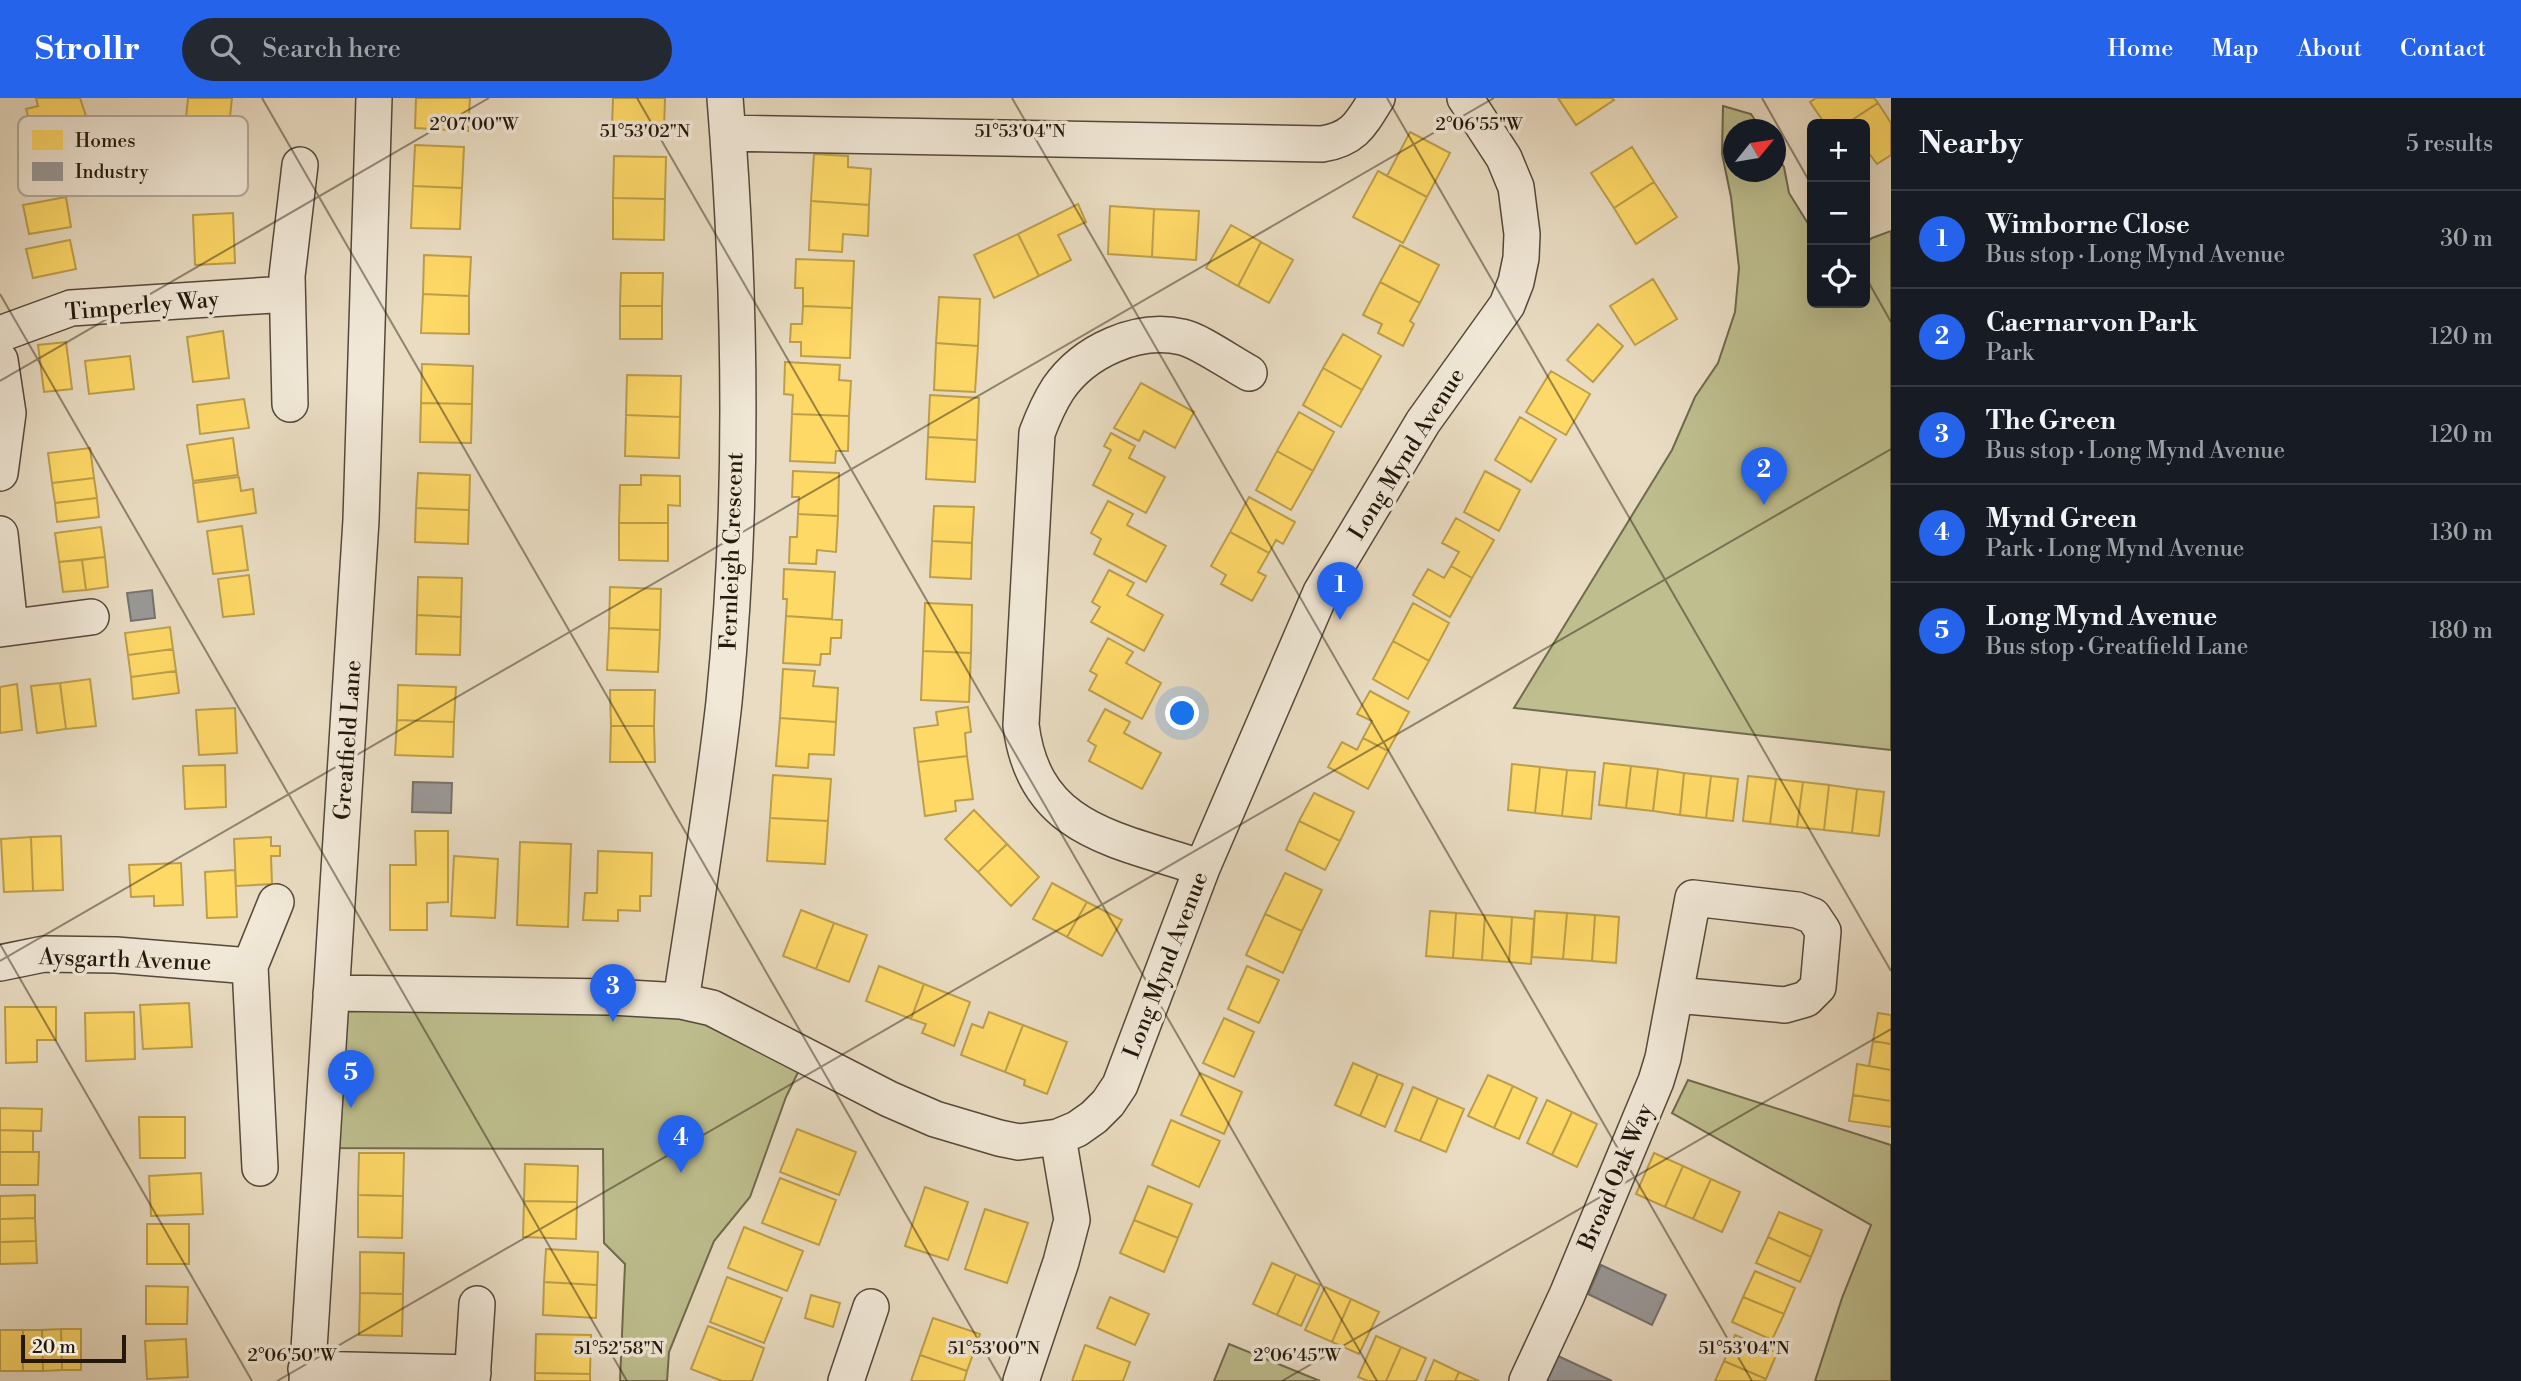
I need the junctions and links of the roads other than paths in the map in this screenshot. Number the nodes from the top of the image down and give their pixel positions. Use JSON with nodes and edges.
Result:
{"nodes":[{"id":1,"x":373,"y":98,"type":"edge"},
{"id":2,"x":725,"y":98,"type":"edge"},
{"id":3,"x":1377,"y":98,"type":"edge"},
{"id":4,"x":1465,"y":98,"type":"edge"},
{"id":5,"x":728,"y":133,"type":"junction"},
{"id":6,"x":300,"y":165,"type":"dead end"},
{"id":7,"x":287,"y":294,"type":"junction"},
{"id":8,"x":0,"y":334,"type":"edge"},
{"id":9,"x":0,"y":360,"type":"edge"},
{"id":10,"x":1249,"y":373,"type":"dead end"},
{"id":11,"x":290,"y":404,"type":"dead end"},
{"id":12,"x":0,"y":473,"type":"edge"},
{"id":13,"x":0,"y":534,"type":"edge"},
{"id":14,"x":91,"y":617,"type":"dead end"},
{"id":15,"x":5,"y":628,"type":"edge"},
{"id":16,"x":1202,"y":868,"type":"junction"},
{"id":17,"x":276,"y":902,"type":"dead end"},
{"id":18,"x":0,"y":963,"type":"edge"},
{"id":19,"x":250,"y":966,"type":"junction"},
{"id":20,"x":1679,"y":980,"type":"dead end"},
{"id":21,"x":331,"y":993,"type":"junction"},
{"id":22,"x":681,"y":1001,"type":"junction"},
{"id":23,"x":1058,"y":1137,"type":"junction"},
{"id":24,"x":260,"y":1168,"type":"dead end"},
{"id":25,"x":477,"y":1304,"type":"dead end"},
{"id":26,"x":871,"y":1307,"type":"dead end"},
{"id":27,"x":307,"y":1375,"type":"edge"},
{"id":28,"x":473,"y":1377,"type":"edge"},
{"id":29,"x":846,"y":1381,"type":"edge"},
{"id":30,"x":1021,"y":1381,"type":"edge"},
{"id":31,"x":1527,"y":1381,"type":"edge"}],
"edges":[{"from":1,"to":21,"type":"street","name":"Greatfield Lane"},
{"from":2,"to":5,"type":"street","name":"Fernleigh Crescent"},
{"from":3,"to":5,"type":"street"},
{"from":4,"to":16,"type":"street","name":"Long Mynd Avenue"},
{"from":5,"to":22,"type":"street","name":"Fernleigh Crescent"},
{"from":6,"to":7,"type":"street"},
{"from":7,"to":8,"type":"street","name":"Timperley Way"},
{"from":7,"to":11,"type":"street"},
{"from":9,"to":12,"type":"street"},
{"from":10,"to":16,"type":"street"},
{"from":13,"to":15,"type":"street"},
{"from":14,"to":15,"type":"street"},
{"from":16,"to":23,"type":"street","name":"Long Mynd Avenue"},
{"from":17,"to":19,"type":"street"},
{"from":18,"to":19,"type":"street","name":"Aysgarth Avenue"},
{"from":19,"to":24,"type":"street"},
{"from":20,"to":31,"type":"street","name":"Broad Oak Way"},
{"from":21,"to":22,"type":"street","name":"Long Mynd Avenue"},
{"from":21,"to":27,"type":"street","name":"Greatfield Lane"},
{"from":22,"to":23,"type":"street","name":"Long Mynd Avenue"},
{"from":23,"to":30,"type":"street"},
{"from":25,"to":28,"type":"street"},
{"from":26,"to":29,"type":"street"},
{"from":27,"to":28,"type":"street"}]}
